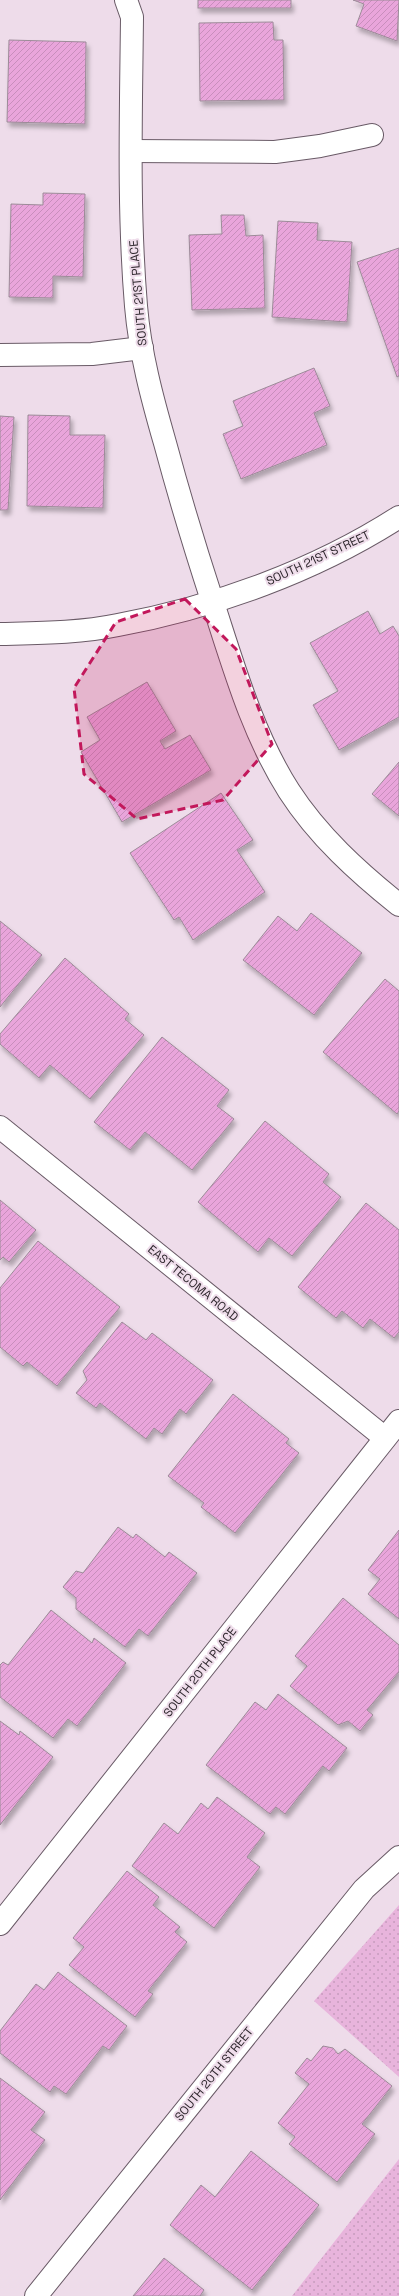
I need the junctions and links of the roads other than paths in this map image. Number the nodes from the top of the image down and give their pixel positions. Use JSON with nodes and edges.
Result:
{"nodes":[{"id":1,"x":126,"y":0,"type":"edge"},
{"id":2,"x":372,"y":135,"type":"dead end"},
{"id":3,"x":131,"y":151,"type":"junction"},
{"id":4,"x":142,"y":348,"type":"junction"},
{"id":5,"x":0,"y":355,"type":"edge"},
{"id":6,"x":399,"y":517,"type":"edge"},
{"id":7,"x":213,"y":601,"type":"junction"},
{"id":8,"x":0,"y":634,"type":"edge"},
{"id":9,"x":399,"y":905,"type":"edge"},
{"id":10,"x":0,"y":1127,"type":"edge"},
{"id":11,"x":399,"y":1421,"type":"edge"},
{"id":12,"x":385,"y":1438,"type":"junction"},
{"id":13,"x":399,"y":1857,"type":"edge"},
{"id":14,"x":0,"y":1924,"type":"edge"},
{"id":15,"x":36,"y":2296,"type":"edge"}],
"edges":[{"from":1,"to":3,"type":"street","name":"SOUTH 21ST PLACE"},
{"from":2,"to":3,"type":"street"},
{"from":3,"to":4,"type":"street","name":"SOUTH 21ST PLACE"},
{"from":4,"to":5,"type":"street"},
{"from":4,"to":7,"type":"street","name":"SOUTH 21ST PLACE"},
{"from":6,"to":7,"type":"street","name":"SOUTH 21ST STREET"},
{"from":7,"to":8,"type":"street","name":"SOUTH 21ST STREET"},
{"from":7,"to":9,"type":"street","name":"SOUTH 21ST PLACE"},
{"from":10,"to":12,"type":"street","name":"EAST TECOMA ROAD"},
{"from":11,"to":12,"type":"street","name":"SOUTH 20TH PLACE"},
{"from":12,"to":14,"type":"street","name":"SOUTH 20TH PLACE"},
{"from":13,"to":15,"type":"street","name":"SOUTH 20TH STREET"}]}
